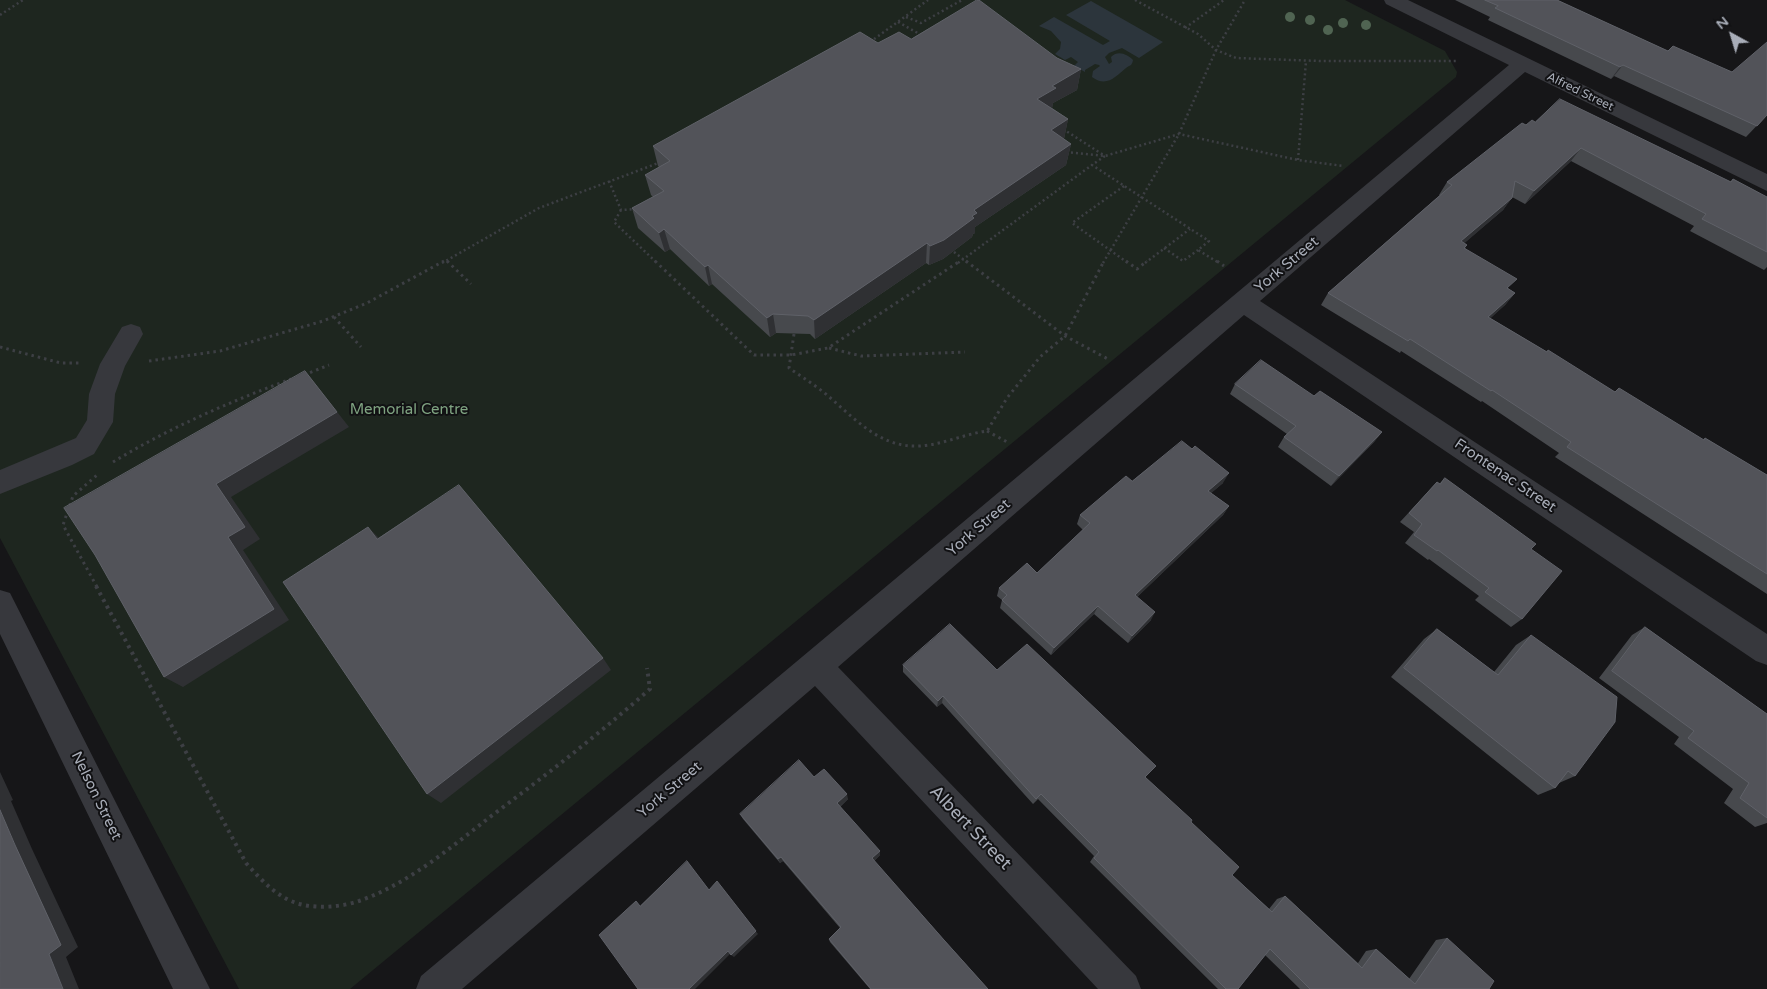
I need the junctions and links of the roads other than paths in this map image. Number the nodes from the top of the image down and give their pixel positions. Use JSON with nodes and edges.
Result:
{"nodes":[{"id":1,"x":1393,"y":0,"type":"edge"},
{"id":2,"x":1522,"y":64,"type":"junction"},
{"id":3,"x":1767,"y":161,"type":"edge"},
{"id":4,"x":1758,"y":179,"type":"edge"},
{"id":5,"x":1243,"y":302,"type":"junction"},
{"id":6,"x":131,"y":334,"type":"dead end"},
{"id":7,"x":0,"y":482,"type":"edge"},
{"id":8,"x":0,"y":603,"type":"edge"},
{"id":9,"x":1767,"y":651,"type":"edge"},
{"id":10,"x":816,"y":666,"type":"junction"},
{"id":11,"x":192,"y":989,"type":"edge"},
{"id":12,"x":434,"y":989,"type":"edge"},
{"id":13,"x":1123,"y":989,"type":"edge"}],
"edges":[{"from":1,"to":2,"type":"street","name":"Alfred Street"},
{"from":2,"to":4,"type":"street","name":"Alfred Street"},
{"from":2,"to":5,"type":"street","name":"York Street"},
{"from":3,"to":4,"type":"street"},
{"from":5,"to":9,"type":"street","name":"Frontenac Street"},
{"from":5,"to":10,"type":"street","name":"York Street"},
{"from":6,"to":7,"type":"street"},
{"from":8,"to":11,"type":"street","name":"Nelson Street"},
{"from":10,"to":12,"type":"street","name":"York Street"},
{"from":10,"to":13,"type":"street","name":"Albert Street"}]}
